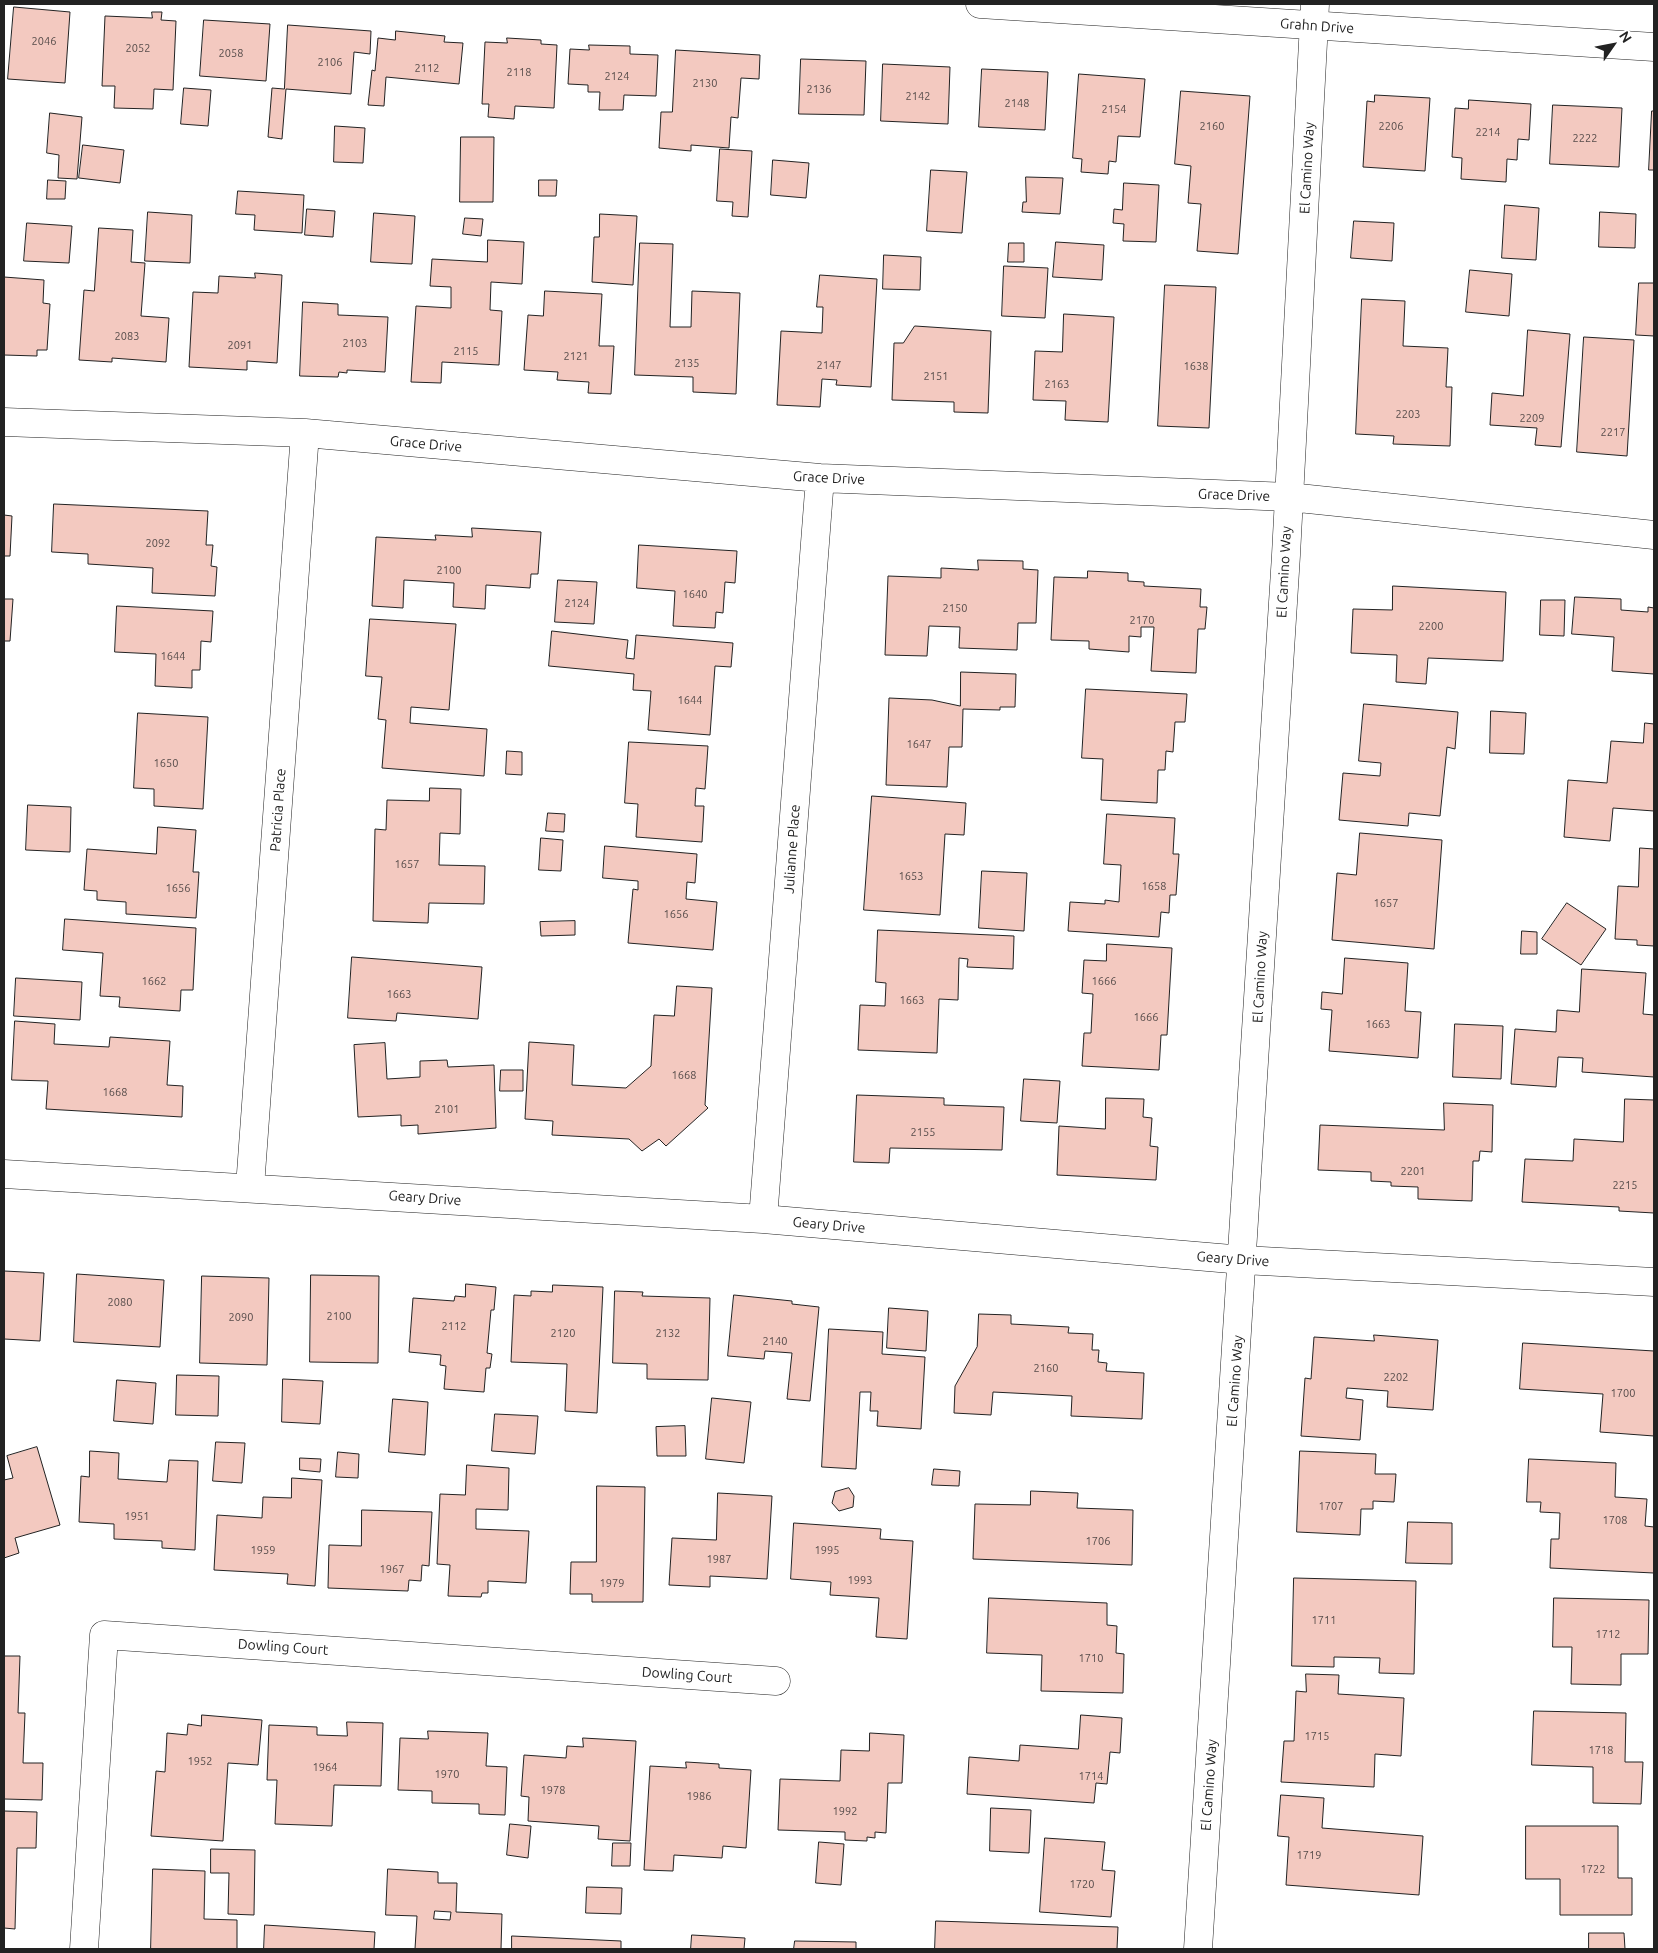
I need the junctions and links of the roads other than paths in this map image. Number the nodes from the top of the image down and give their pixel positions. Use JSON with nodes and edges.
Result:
{"nodes":[{"id":1,"x":980,"y":4,"type":"edge"},
{"id":2,"x":1315,"y":15,"type":"edge"},
{"id":3,"x":1654,"y":47,"type":"edge"},
{"id":4,"x":4,"y":422,"type":"edge"},
{"id":5,"x":306,"y":433,"type":"junction"},
{"id":6,"x":820,"y":478,"type":"junction"},
{"id":7,"x":1289,"y":497,"type":"junction"},
{"id":8,"x":1654,"y":535,"type":"edge"},
{"id":9,"x":4,"y":1174,"type":"edge"},
{"id":10,"x":250,"y":1187,"type":"junction"},
{"id":11,"x":763,"y":1219,"type":"junction"},
{"id":12,"x":1243,"y":1260,"type":"junction"},
{"id":13,"x":1654,"y":1282,"type":"edge"},
{"id":14,"x":776,"y":1681,"type":"dead end"},
{"id":15,"x":84,"y":1949,"type":"edge"},
{"id":16,"x":1198,"y":1949,"type":"edge"}],
"edges":[{"from":1,"to":2,"type":"street","name":"Grahn Drive"},
{"from":2,"to":3,"type":"street","name":"Grahn Drive"},
{"from":2,"to":7,"type":"street","name":"El Camino Way"},
{"from":4,"to":5,"type":"street","name":"Grace Drive"},
{"from":5,"to":6,"type":"street","name":"Grace Drive"},
{"from":5,"to":10,"type":"street","name":"Patricia Place"},
{"from":6,"to":7,"type":"street","name":"Grace Drive"},
{"from":6,"to":11,"type":"street","name":"Julianne Place"},
{"from":7,"to":8,"type":"street","name":"Grace Drive"},
{"from":7,"to":12,"type":"street","name":"El Camino Way"},
{"from":9,"to":10,"type":"street","name":"Geary Drive"},
{"from":10,"to":11,"type":"street","name":"Geary Drive"},
{"from":11,"to":12,"type":"street","name":"Geary Drive"},
{"from":12,"to":13,"type":"street","name":"Geary Drive"},
{"from":12,"to":16,"type":"street","name":"El Camino Way"},
{"from":14,"to":15,"type":"street","name":"Dowling Court"}]}
